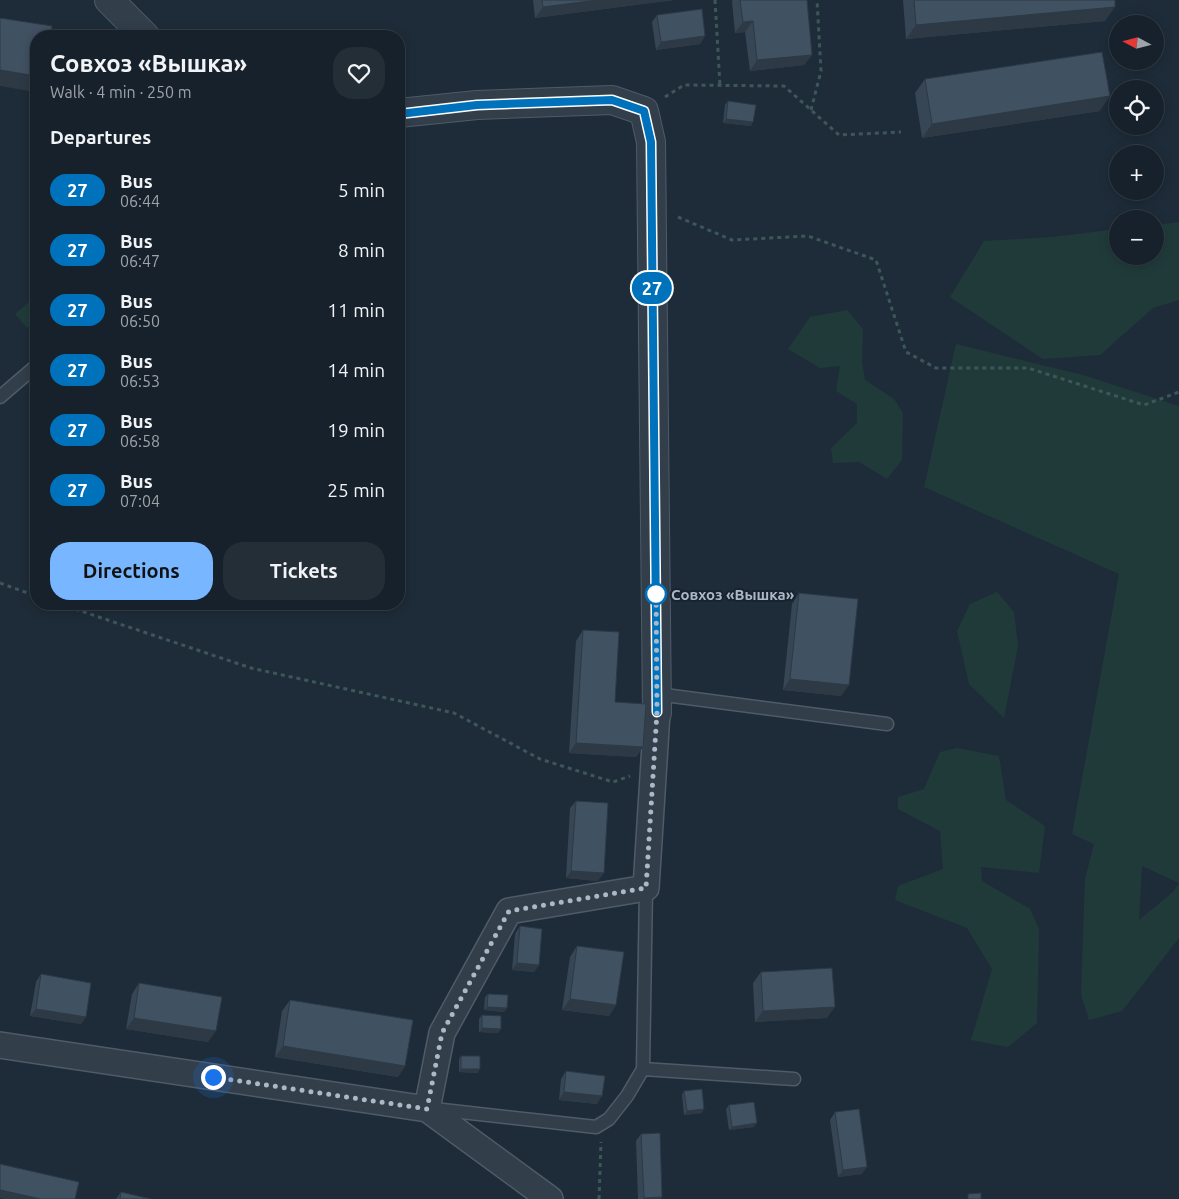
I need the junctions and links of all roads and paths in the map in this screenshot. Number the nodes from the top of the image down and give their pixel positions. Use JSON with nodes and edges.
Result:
{"nodes":[{"id":1,"x":109,"y":0,"type":"edge"},
{"id":2,"x":715,"y":0,"type":"edge"},
{"id":3,"x":817,"y":0,"type":"edge"},
{"id":4,"x":139,"y":30,"type":"edge"},
{"id":5,"x":720,"y":86,"type":"junction"},
{"id":6,"x":811,"y":110,"type":"junction"},
{"id":7,"x":644,"y":111,"type":"junction"},
{"id":8,"x":405,"y":113,"type":"edge"},
{"id":9,"x":901,"y":132,"type":"dead end"},
{"id":10,"x":652,"y":206,"type":"junction"},
{"id":11,"x":30,"y":371,"type":"edge"},
{"id":12,"x":1179,"y":392,"type":"edge"},
{"id":13,"x":0,"y":397,"type":"edge"},
{"id":14,"x":0,"y":583,"type":"edge"},
{"id":15,"x":30,"y":594,"type":"edge"},
{"id":16,"x":78,"y":610,"type":"edge"},
{"id":17,"x":657,"y":703,"type":"junction"},
{"id":18,"x":887,"y":724,"type":"dead end"},
{"id":19,"x":653,"y":766,"type":"junction"},
{"id":20,"x":646,"y":888,"type":"junction"},
{"id":21,"x":0,"y":1045,"type":"edge"},
{"id":22,"x":643,"y":1069,"type":"junction"},
{"id":23,"x":794,"y":1079,"type":"dead end"},
{"id":24,"x":427,"y":1109,"type":"junction"},
{"id":25,"x":609,"y":1119,"type":"junction"},
{"id":26,"x":550,"y":1199,"type":"edge"},
{"id":27,"x":599,"y":1199,"type":"edge"}],
"edges":[{"from":1,"to":4,"type":"street"},
{"from":2,"to":5,"type":"path"},
{"from":3,"to":6,"type":"path"},
{"from":5,"to":6,"type":"path"},
{"from":5,"to":7,"type":"path"},
{"from":6,"to":9,"type":"path"},
{"from":7,"to":8,"type":"street"},
{"from":7,"to":10,"type":"street"},
{"from":10,"to":12,"type":"path"},
{"from":10,"to":17,"type":"street"},
{"from":11,"to":13,"type":"lane"},
{"from":14,"to":15,"type":"path"},
{"from":16,"to":19,"type":"path"},
{"from":17,"to":18,"type":"lane"},
{"from":17,"to":19,"type":"street"},
{"from":19,"to":20,"type":"street"},
{"from":20,"to":22,"type":"lane"},
{"from":20,"to":24,"type":"street"},
{"from":21,"to":24,"type":"street"},
{"from":22,"to":23,"type":"lane"},
{"from":22,"to":25,"type":"lane"},
{"from":24,"to":25,"type":"lane"},
{"from":24,"to":26,"type":"street"},
{"from":25,"to":27,"type":"path"}]}
